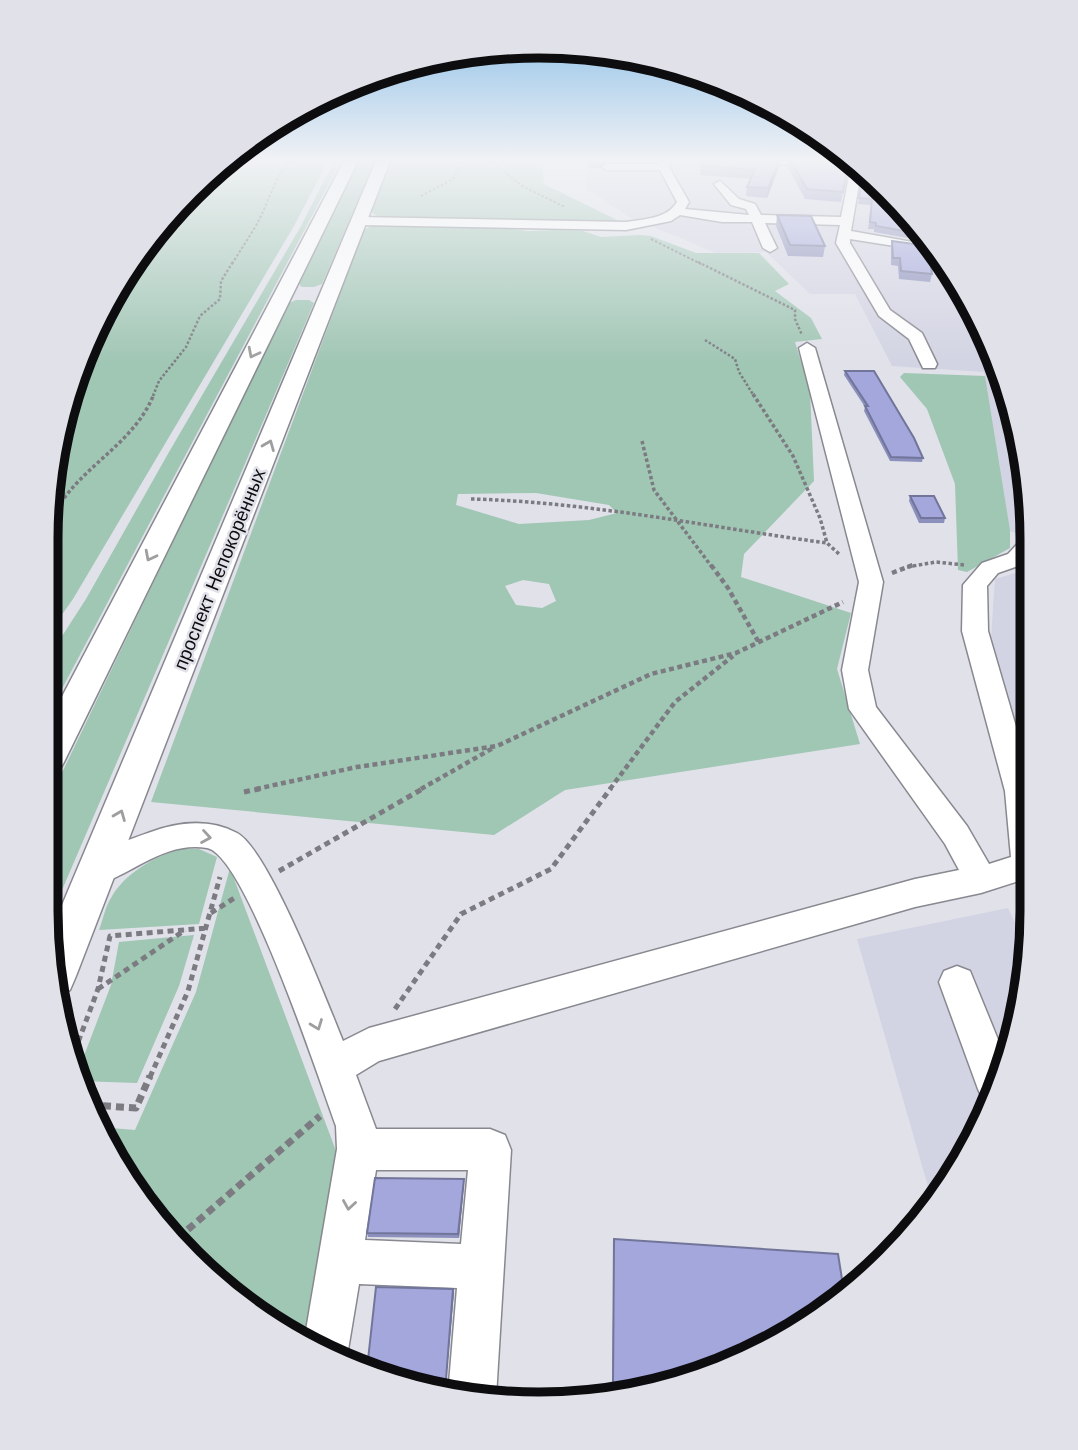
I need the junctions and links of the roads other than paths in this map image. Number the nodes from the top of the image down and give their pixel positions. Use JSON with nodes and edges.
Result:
{"nodes":[{"id":1,"x":316,"y":229,"type":"edge"},
{"id":2,"x":356,"y":229,"type":"edge"},
{"id":3,"x":761,"y":229,"type":"edge"},
{"id":4,"x":845,"y":229,"type":"edge"},
{"id":5,"x":852,"y":229,"type":"edge"},
{"id":6,"x":921,"y":246,"type":"edge"},
{"id":7,"x":770,"y":248,"type":"dead end"},
{"id":8,"x":860,"y":273,"type":"junction"},
{"id":9,"x":880,"y":281,"type":"dead end"},
{"id":10,"x":284,"y":292,"type":"junction"},
{"id":11,"x":330,"y":292,"type":"junction"},
{"id":12,"x":807,"y":348,"type":"dead end"},
{"id":13,"x":929,"y":364,"type":"dead end"},
{"id":14,"x":1020,"y":555,"type":"edge"},
{"id":15,"x":58,"y":738,"type":"edge"},
{"id":16,"x":1020,"y":791,"type":"edge"},
{"id":17,"x":1020,"y":868,"type":"edge"},
{"id":18,"x":97,"y":872,"type":"junction"},
{"id":19,"x":981,"y":880,"type":"junction"},
{"id":20,"x":61,"y":960,"type":"edge"},
{"id":21,"x":957,"y":982,"type":"dead end"},
{"id":22,"x":992,"y":1074,"type":"edge"},
{"id":23,"x":339,"y":1082,"type":"junction"},
{"id":24,"x":358,"y":1149,"type":"junction"},
{"id":25,"x":341,"y":1261,"type":"junction"},
{"id":26,"x":482,"y":1266,"type":"junction"},
{"id":27,"x":327,"y":1343,"type":"edge"},
{"id":28,"x":473,"y":1387,"type":"edge"}],
"edges":[{"from":1,"to":10,"type":"main road"},
{"from":2,"to":11,"type":"main road","name":"проспект Непокорённых"},
{"from":3,"to":7,"type":"street"},
{"from":4,"to":8,"type":"street"},
{"from":5,"to":6,"type":"street"},
{"from":8,"to":9,"type":"street"},
{"from":8,"to":13,"type":"street"},
{"from":10,"to":11,"type":"main road"},
{"from":10,"to":15,"type":"main road","one_way":true},
{"from":18,"to":11,"type":"main road","name":"проспект Непокорённых","one_way":true},
{"from":12,"to":19,"type":"street"},
{"from":14,"to":16,"type":"street"},
{"from":17,"to":19,"type":"street"},
{"from":18,"to":20,"type":"main road","name":"проспект Непокорённых"},
{"from":18,"to":23,"type":"street","one_way":true},
{"from":19,"to":23,"type":"street"},
{"from":21,"to":22,"type":"street"},
{"from":23,"to":24,"type":"street"},
{"from":24,"to":25,"type":"street","one_way":true},
{"from":24,"to":26,"type":"street"},
{"from":25,"to":26,"type":"street"},
{"from":25,"to":27,"type":"street"},
{"from":26,"to":28,"type":"street"}]}
